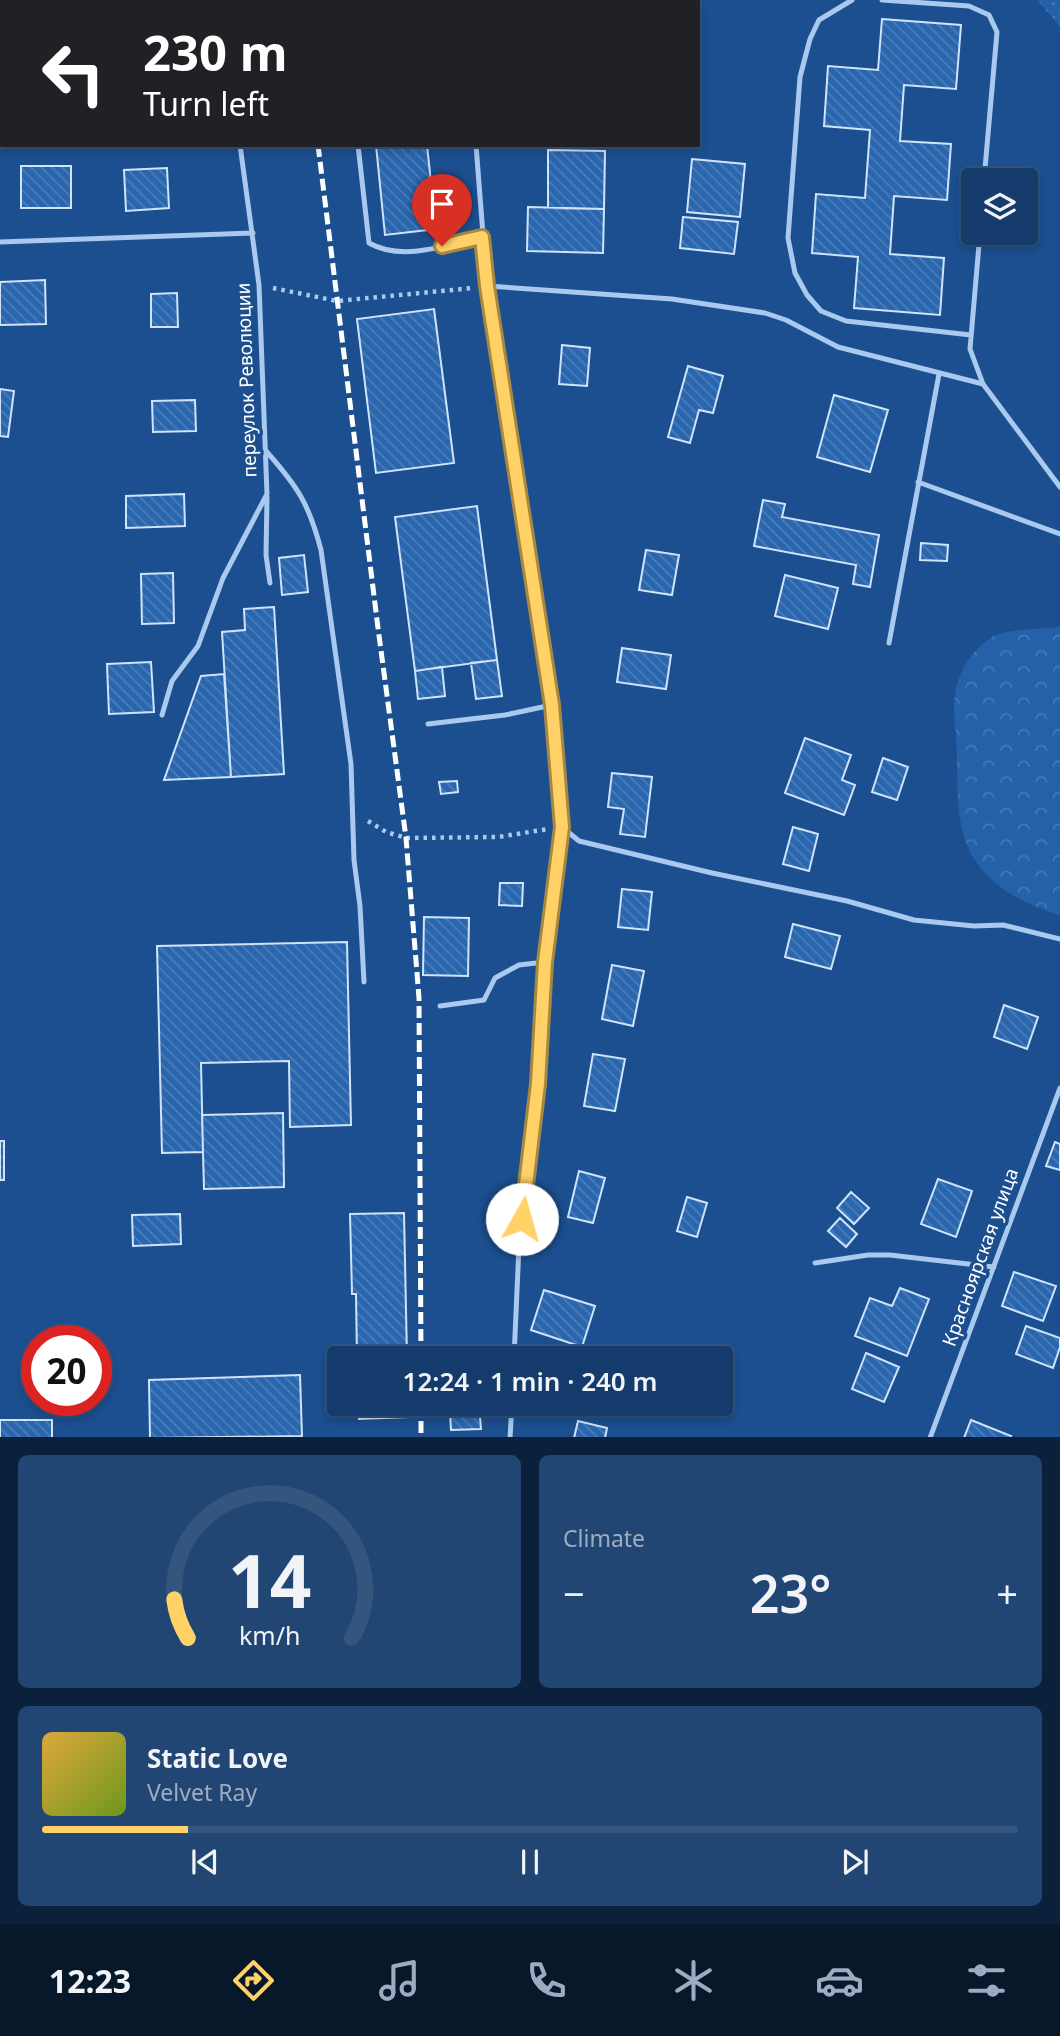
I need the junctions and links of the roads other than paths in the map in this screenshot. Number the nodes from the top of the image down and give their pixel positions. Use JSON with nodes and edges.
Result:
{"nodes":[{"id":1,"x":852,"y":0,"type":"edge"},
{"id":2,"x":882,"y":0,"type":"edge"},
{"id":3,"x":240,"y":147,"type":"edge"},
{"id":4,"x":358,"y":147,"type":"edge"},
{"id":5,"x":476,"y":147,"type":"edge"},
{"id":6,"x":985,"y":168,"type":"edge"},
{"id":7,"x":253,"y":233,"type":"junction"},
{"id":8,"x":482,"y":237,"type":"junction"},
{"id":9,"x":0,"y":242,"type":"edge"},
{"id":10,"x":979,"y":245,"type":"edge"},
{"id":11,"x":487,"y":286,"type":"junction"},
{"id":12,"x":971,"y":335,"type":"junction"},
{"id":13,"x":939,"y":374,"type":"junction"},
{"id":14,"x":983,"y":384,"type":"junction"},
{"id":15,"x":266,"y":451,"type":"junction"},
{"id":16,"x":918,"y":482,"type":"junction"},
{"id":17,"x":1060,"y":487,"type":"edge"},
{"id":18,"x":267,"y":494,"type":"junction"},
{"id":19,"x":1060,"y":534,"type":"edge"},
{"id":20,"x":270,"y":583,"type":"dead end"},
{"id":21,"x":889,"y":643,"type":"dead end"},
{"id":22,"x":552,"y":705,"type":"junction"},
{"id":23,"x":162,"y":715,"type":"dead end"},
{"id":24,"x":428,"y":724,"type":"dead end"},
{"id":25,"x":562,"y":827,"type":"junction"},
{"id":26,"x":1060,"y":939,"type":"edge"},
{"id":27,"x":545,"y":962,"type":"junction"},
{"id":28,"x":364,"y":982,"type":"dead end"},
{"id":29,"x":440,"y":1006,"type":"dead end"},
{"id":30,"x":1060,"y":1088,"type":"edge"},
{"id":31,"x":815,"y":1263,"type":"dead end"},
{"id":32,"x":994,"y":1267,"type":"junction"},
{"id":33,"x":515,"y":1346,"type":"edge"},
{"id":34,"x":511,"y":1416,"type":"edge"},
{"id":35,"x":510,"y":1437,"type":"edge"},
{"id":36,"x":930,"y":1437,"type":"edge"}],
"edges":[{"from":1,"to":12,"type":"lane"},
{"from":2,"to":6,"type":"lane"},
{"from":3,"to":7,"type":"lane","name":"переулок Революции"},
{"from":4,"to":8,"type":"lane"},
{"from":5,"to":8,"type":"lane"},
{"from":7,"to":9,"type":"lane"},
{"from":7,"to":15,"type":"lane","name":"переулок Революции"},
{"from":8,"to":11,"type":"lane"},
{"from":10,"to":12,"type":"lane"},
{"from":11,"to":13,"type":"lane"},
{"from":11,"to":22,"type":"lane"},
{"from":12,"to":14,"type":"lane"},
{"from":13,"to":14,"type":"lane"},
{"from":13,"to":16,"type":"lane"},
{"from":14,"to":17,"type":"lane"},
{"from":15,"to":18,"type":"lane","name":"переулок Революции"},
{"from":15,"to":28,"type":"lane"},
{"from":16,"to":19,"type":"lane"},
{"from":16,"to":21,"type":"lane"},
{"from":18,"to":20,"type":"lane"},
{"from":18,"to":23,"type":"lane","name":"переулок Революции"},
{"from":22,"to":24,"type":"lane"},
{"from":22,"to":25,"type":"lane"},
{"from":25,"to":26,"type":"lane"},
{"from":25,"to":27,"type":"lane"},
{"from":27,"to":29,"type":"lane"},
{"from":27,"to":33,"type":"lane"},
{"from":30,"to":32,"type":"lane","name":"Красноярская улица"},
{"from":31,"to":32,"type":"lane"},
{"from":32,"to":36,"type":"lane","name":"Красноярская улица"},
{"from":34,"to":35,"type":"lane"}]}
